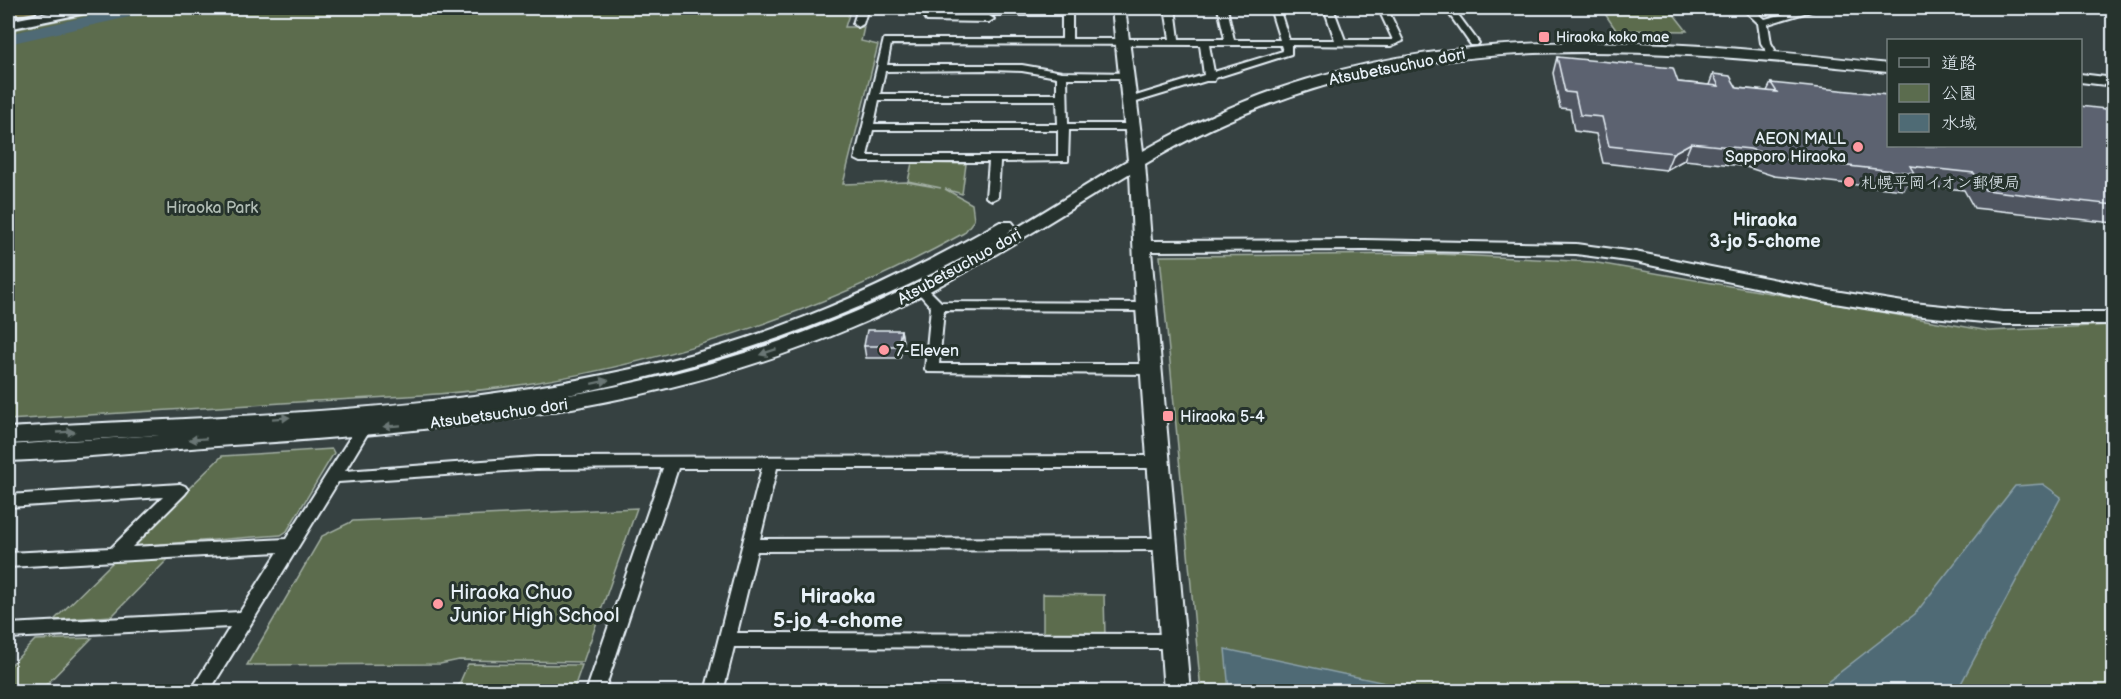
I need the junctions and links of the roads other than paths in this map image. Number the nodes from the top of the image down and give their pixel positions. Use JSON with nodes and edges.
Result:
{"nodes":[{"id":1,"x":29,"y":8,"type":"edge"},
{"id":2,"x":90,"y":8,"type":"edge"},
{"id":3,"x":863,"y":8,"type":"edge"},
{"id":4,"x":1118,"y":8,"type":"edge"},
{"id":5,"x":1170,"y":8,"type":"edge"},
{"id":6,"x":1223,"y":8,"type":"edge"},
{"id":7,"x":1275,"y":8,"type":"edge"},
{"id":8,"x":1329,"y":8,"type":"edge"},
{"id":9,"x":1383,"y":8,"type":"edge"},
{"id":10,"x":1449,"y":8,"type":"edge"},
{"id":11,"x":1747,"y":8,"type":"edge"},
{"id":12,"x":1813,"y":8,"type":"edge"},
{"id":13,"x":8,"y":12,"type":"edge"},
{"id":14,"x":989,"y":13,"type":"edge"},
{"id":15,"x":930,"y":19,"type":"dead end"},
{"id":16,"x":1763,"y":22,"type":"junction"},
{"id":17,"x":858,"y":24,"type":"dead end"},
{"id":18,"x":8,"y":25,"type":"edge"},
{"id":19,"x":1067,"y":40,"type":"junction"},
{"id":20,"x":1124,"y":42,"type":"junction"},
{"id":21,"x":1175,"y":42,"type":"junction"},
{"id":22,"x":1203,"y":42,"type":"junction"},
{"id":23,"x":1230,"y":42,"type":"junction"},
{"id":24,"x":1286,"y":42,"type":"junction"},
{"id":25,"x":1341,"y":43,"type":"junction"},
{"id":26,"x":1474,"y":43,"type":"junction"},
{"id":27,"x":1770,"y":50,"type":"junction"},
{"id":28,"x":991,"y":51,"type":"junction"},
{"id":29,"x":1887,"y":61,"type":"edge"},
{"id":30,"x":882,"y":68,"type":"junction"},
{"id":31,"x":1887,"y":68,"type":"edge"},
{"id":32,"x":1062,"y":75,"type":"junction"},
{"id":33,"x":1127,"y":75,"type":"junction"},
{"id":34,"x":1210,"y":78,"type":"junction"},
{"id":35,"x":2082,"y":78,"type":"edge"},
{"id":36,"x":2114,"y":81,"type":"edge"},
{"id":37,"x":2082,"y":86,"type":"edge"},
{"id":38,"x":2114,"y":88,"type":"edge"},
{"id":39,"x":875,"y":97,"type":"junction"},
{"id":40,"x":1063,"y":97,"type":"junction"},
{"id":41,"x":1130,"y":101,"type":"junction"},
{"id":42,"x":867,"y":127,"type":"junction"},
{"id":43,"x":1063,"y":127,"type":"junction"},
{"id":44,"x":1131,"y":127,"type":"junction"},
{"id":45,"x":1135,"y":156,"type":"junction"},
{"id":46,"x":995,"y":160,"type":"junction"},
{"id":47,"x":992,"y":197,"type":"dead end"},
{"id":48,"x":1143,"y":246,"type":"junction"},
{"id":49,"x":921,"y":289,"type":"junction"},
{"id":50,"x":938,"y":306,"type":"junction"},
{"id":51,"x":1145,"y":307,"type":"junction"},
{"id":52,"x":2114,"y":318,"type":"edge"},
{"id":53,"x":1151,"y":369,"type":"junction"},
{"id":54,"x":369,"y":420,"type":"junction"},
{"id":55,"x":10,"y":451,"type":"edge"},
{"id":56,"x":1158,"y":462,"type":"junction"},
{"id":57,"x":672,"y":463,"type":"junction"},
{"id":58,"x":771,"y":463,"type":"junction"},
{"id":59,"x":333,"y":477,"type":"junction"},
{"id":60,"x":8,"y":501,"type":"edge"},
{"id":61,"x":1165,"y":544,"type":"junction"},
{"id":62,"x":292,"y":545,"type":"junction"},
{"id":63,"x":750,"y":545,"type":"junction"},
{"id":64,"x":116,"y":553,"type":"junction"},
{"id":65,"x":8,"y":560,"type":"edge"},
{"id":66,"x":245,"y":619,"type":"junction"},
{"id":67,"x":8,"y":631,"type":"edge"},
{"id":68,"x":726,"y":640,"type":"junction"},
{"id":69,"x":1172,"y":641,"type":"junction"},
{"id":70,"x":199,"y":692,"type":"edge"},
{"id":71,"x":595,"y":692,"type":"edge"},
{"id":72,"x":714,"y":692,"type":"edge"},
{"id":73,"x":1177,"y":692,"type":"edge"}],
"edges":[{"from":1,"to":13,"type":"highway"},
{"from":2,"to":18,"type":"main road"},
{"from":3,"to":17,"type":"street"},
{"from":4,"to":20,"type":"main road"},
{"from":5,"to":21,"type":"street"},
{"from":6,"to":23,"type":"street"},
{"from":7,"to":24,"type":"street"},
{"from":8,"to":25,"type":"street"},
{"from":9,"to":25,"type":"street"},
{"from":10,"to":26,"type":"street"},
{"from":11,"to":16,"type":"street"},
{"from":12,"to":16,"type":"street"},
{"from":14,"to":15,"type":"street"},
{"from":14,"to":19,"type":"street"},
{"from":14,"to":28,"type":"street"},
{"from":16,"to":27,"type":"street"},
{"from":19,"to":20,"type":"street"},
{"from":19,"to":28,"type":"street"},
{"from":20,"to":21,"type":"street"},
{"from":20,"to":33,"type":"main road"},
{"from":21,"to":22,"type":"street"},
{"from":22,"to":23,"type":"street"},
{"from":22,"to":34,"type":"street"},
{"from":23,"to":24,"type":"street"},
{"from":24,"to":25,"type":"street"},
{"from":24,"to":34,"type":"street"},
{"from":26,"to":27,"type":"main road","name":"Atsubetsuchuo dori"},
{"from":26,"to":45,"type":"main road","name":"Atsubetsuchuo dori"},
{"from":27,"to":29,"type":"main road","name":"Atsubetsuchuo dori"},
{"from":28,"to":30,"type":"street"},
{"from":28,"to":30,"type":"street"},
{"from":28,"to":32,"type":"street"},
{"from":30,"to":39,"type":"street"},
{"from":31,"to":45,"type":"main road","name":"Atsubetsuchuo dori"},
{"from":32,"to":33,"type":"street"},
{"from":32,"to":40,"type":"street"},
{"from":33,"to":41,"type":"main road"},
{"from":34,"to":41,"type":"street"},
{"from":35,"to":36,"type":"main road"},
{"from":37,"to":38,"type":"main road"},
{"from":39,"to":40,"type":"street"},
{"from":39,"to":42,"type":"street"},
{"from":40,"to":43,"type":"street"},
{"from":41,"to":44,"type":"main road"},
{"from":42,"to":43,"type":"street"},
{"from":42,"to":46,"type":"street"},
{"from":43,"to":44,"type":"street"},
{"from":43,"to":46,"type":"street"},
{"from":44,"to":45,"type":"main road"},
{"from":45,"to":48,"type":"main road"},
{"from":45,"to":49,"type":"main road","name":"Atsubetsuchuo dori"},
{"from":54,"to":45,"type":"main road","name":"Atsubetsuchuo dori","one_way":true},
{"from":46,"to":47,"type":"street"},
{"from":48,"to":51,"type":"main road"},
{"from":48,"to":52,"type":"main road"},
{"from":49,"to":50,"type":"street"},
{"from":49,"to":54,"type":"main road","name":"Atsubetsuchuo dori","one_way":true},
{"from":50,"to":51,"type":"street"},
{"from":50,"to":53,"type":"street"},
{"from":51,"to":53,"type":"main road"},
{"from":53,"to":56,"type":"main road"},
{"from":54,"to":55,"type":"main road","name":"Atsubetsuchuo dori"},
{"from":54,"to":59,"type":"street"},
{"from":56,"to":58,"type":"street"},
{"from":56,"to":61,"type":"main road"},
{"from":57,"to":58,"type":"street"},
{"from":57,"to":59,"type":"street"},
{"from":57,"to":71,"type":"street"},
{"from":58,"to":63,"type":"street"},
{"from":59,"to":62,"type":"street"},
{"from":60,"to":64,"type":"street"},
{"from":61,"to":63,"type":"street"},
{"from":61,"to":69,"type":"main road"},
{"from":62,"to":64,"type":"street"},
{"from":62,"to":66,"type":"street"},
{"from":63,"to":68,"type":"street"},
{"from":64,"to":65,"type":"street"},
{"from":66,"to":67,"type":"street"},
{"from":66,"to":70,"type":"street"},
{"from":68,"to":69,"type":"street"},
{"from":68,"to":72,"type":"street"},
{"from":69,"to":73,"type":"main road"}]}
